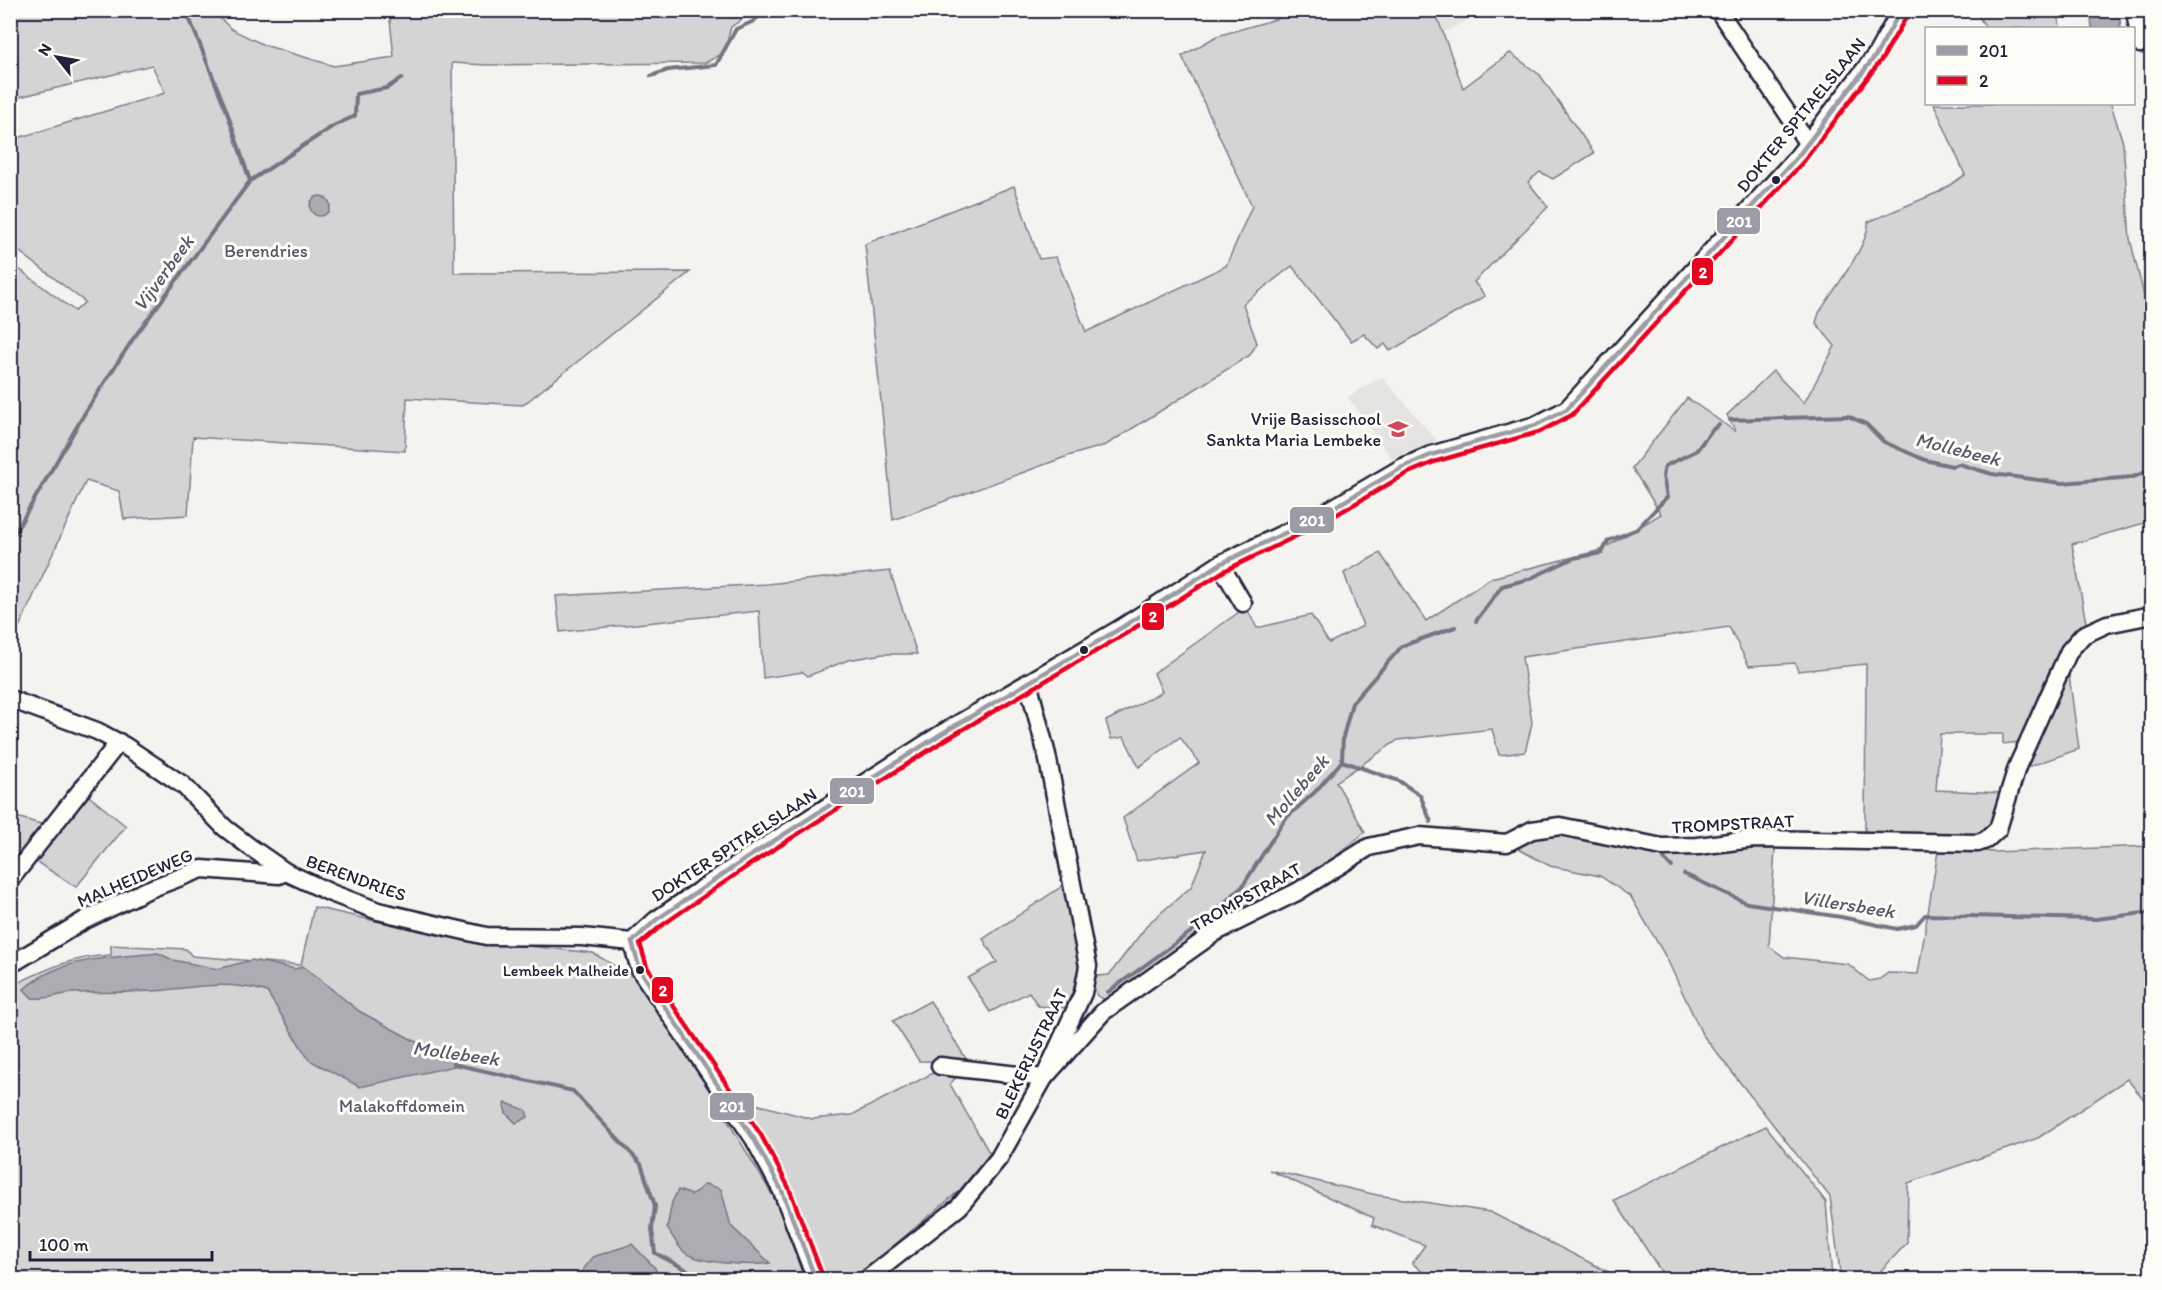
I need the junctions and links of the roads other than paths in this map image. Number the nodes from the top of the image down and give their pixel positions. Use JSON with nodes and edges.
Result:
{"nodes":[{"id":1,"x":1718,"y":10,"type":"edge"},
{"id":2,"x":1901,"y":10,"type":"edge"},
{"id":3,"x":2135,"y":10,"type":"edge"},
{"id":4,"x":2140,"y":44,"type":"dead end"},
{"id":5,"x":1808,"y":144,"type":"junction"},
{"id":6,"x":1220,"y":564,"type":"junction"},
{"id":7,"x":1243,"y":603,"type":"dead end"},
{"id":8,"x":2151,"y":615,"type":"edge"},
{"id":9,"x":1028,"y":682,"type":"junction"},
{"id":10,"x":10,"y":699,"type":"edge"},
{"id":11,"x":119,"y":742,"type":"junction"},
{"id":12,"x":286,"y":872,"type":"junction"},
{"id":13,"x":10,"y":880,"type":"edge"},
{"id":14,"x":632,"y":942,"type":"junction"},
{"id":15,"x":10,"y":965,"type":"edge"},
{"id":16,"x":1083,"y":993,"type":"junction"},
{"id":17,"x":1103,"y":1012,"type":"junction"},
{"id":18,"x":940,"y":1066,"type":"dead end"},
{"id":19,"x":1044,"y":1078,"type":"junction"},
{"id":20,"x":816,"y":1280,"type":"edge"},
{"id":21,"x":866,"y":1280,"type":"edge"}],
"edges":[{"from":1,"to":5,"type":"street"},
{"from":2,"to":5,"type":"street","name":"DOKTER SPITAELSLAAN"},
{"from":3,"to":4,"type":"street"},
{"from":5,"to":6,"type":"street","name":"DOKTER SPITAELSLAAN"},
{"from":6,"to":7,"type":"street"},
{"from":6,"to":9,"type":"street","name":"DOKTER SPITAELSLAAN"},
{"from":8,"to":17,"type":"street","name":"TROMPSTRAAT"},
{"from":9,"to":14,"type":"street","name":"DOKTER SPITAELSLAAN"},
{"from":9,"to":16,"type":"street","name":"BLEKERIJSTRAAT"},
{"from":10,"to":11,"type":"street","name":"BERENDRIES"},
{"from":11,"to":12,"type":"street","name":"BERENDRIES"},
{"from":11,"to":13,"type":"street"},
{"from":12,"to":14,"type":"street","name":"BERENDRIES"},
{"from":12,"to":15,"type":"street","name":"MALHEIDEWEG"},
{"from":14,"to":20,"type":"street"},
{"from":16,"to":17,"type":"street"},
{"from":16,"to":19,"type":"street","name":"BLEKERIJSTRAAT"},
{"from":17,"to":19,"type":"street","name":"TROMPSTRAAT"},
{"from":18,"to":19,"type":"street"},
{"from":19,"to":21,"type":"street","name":"BLEKERIJSTRAAT"}]}
